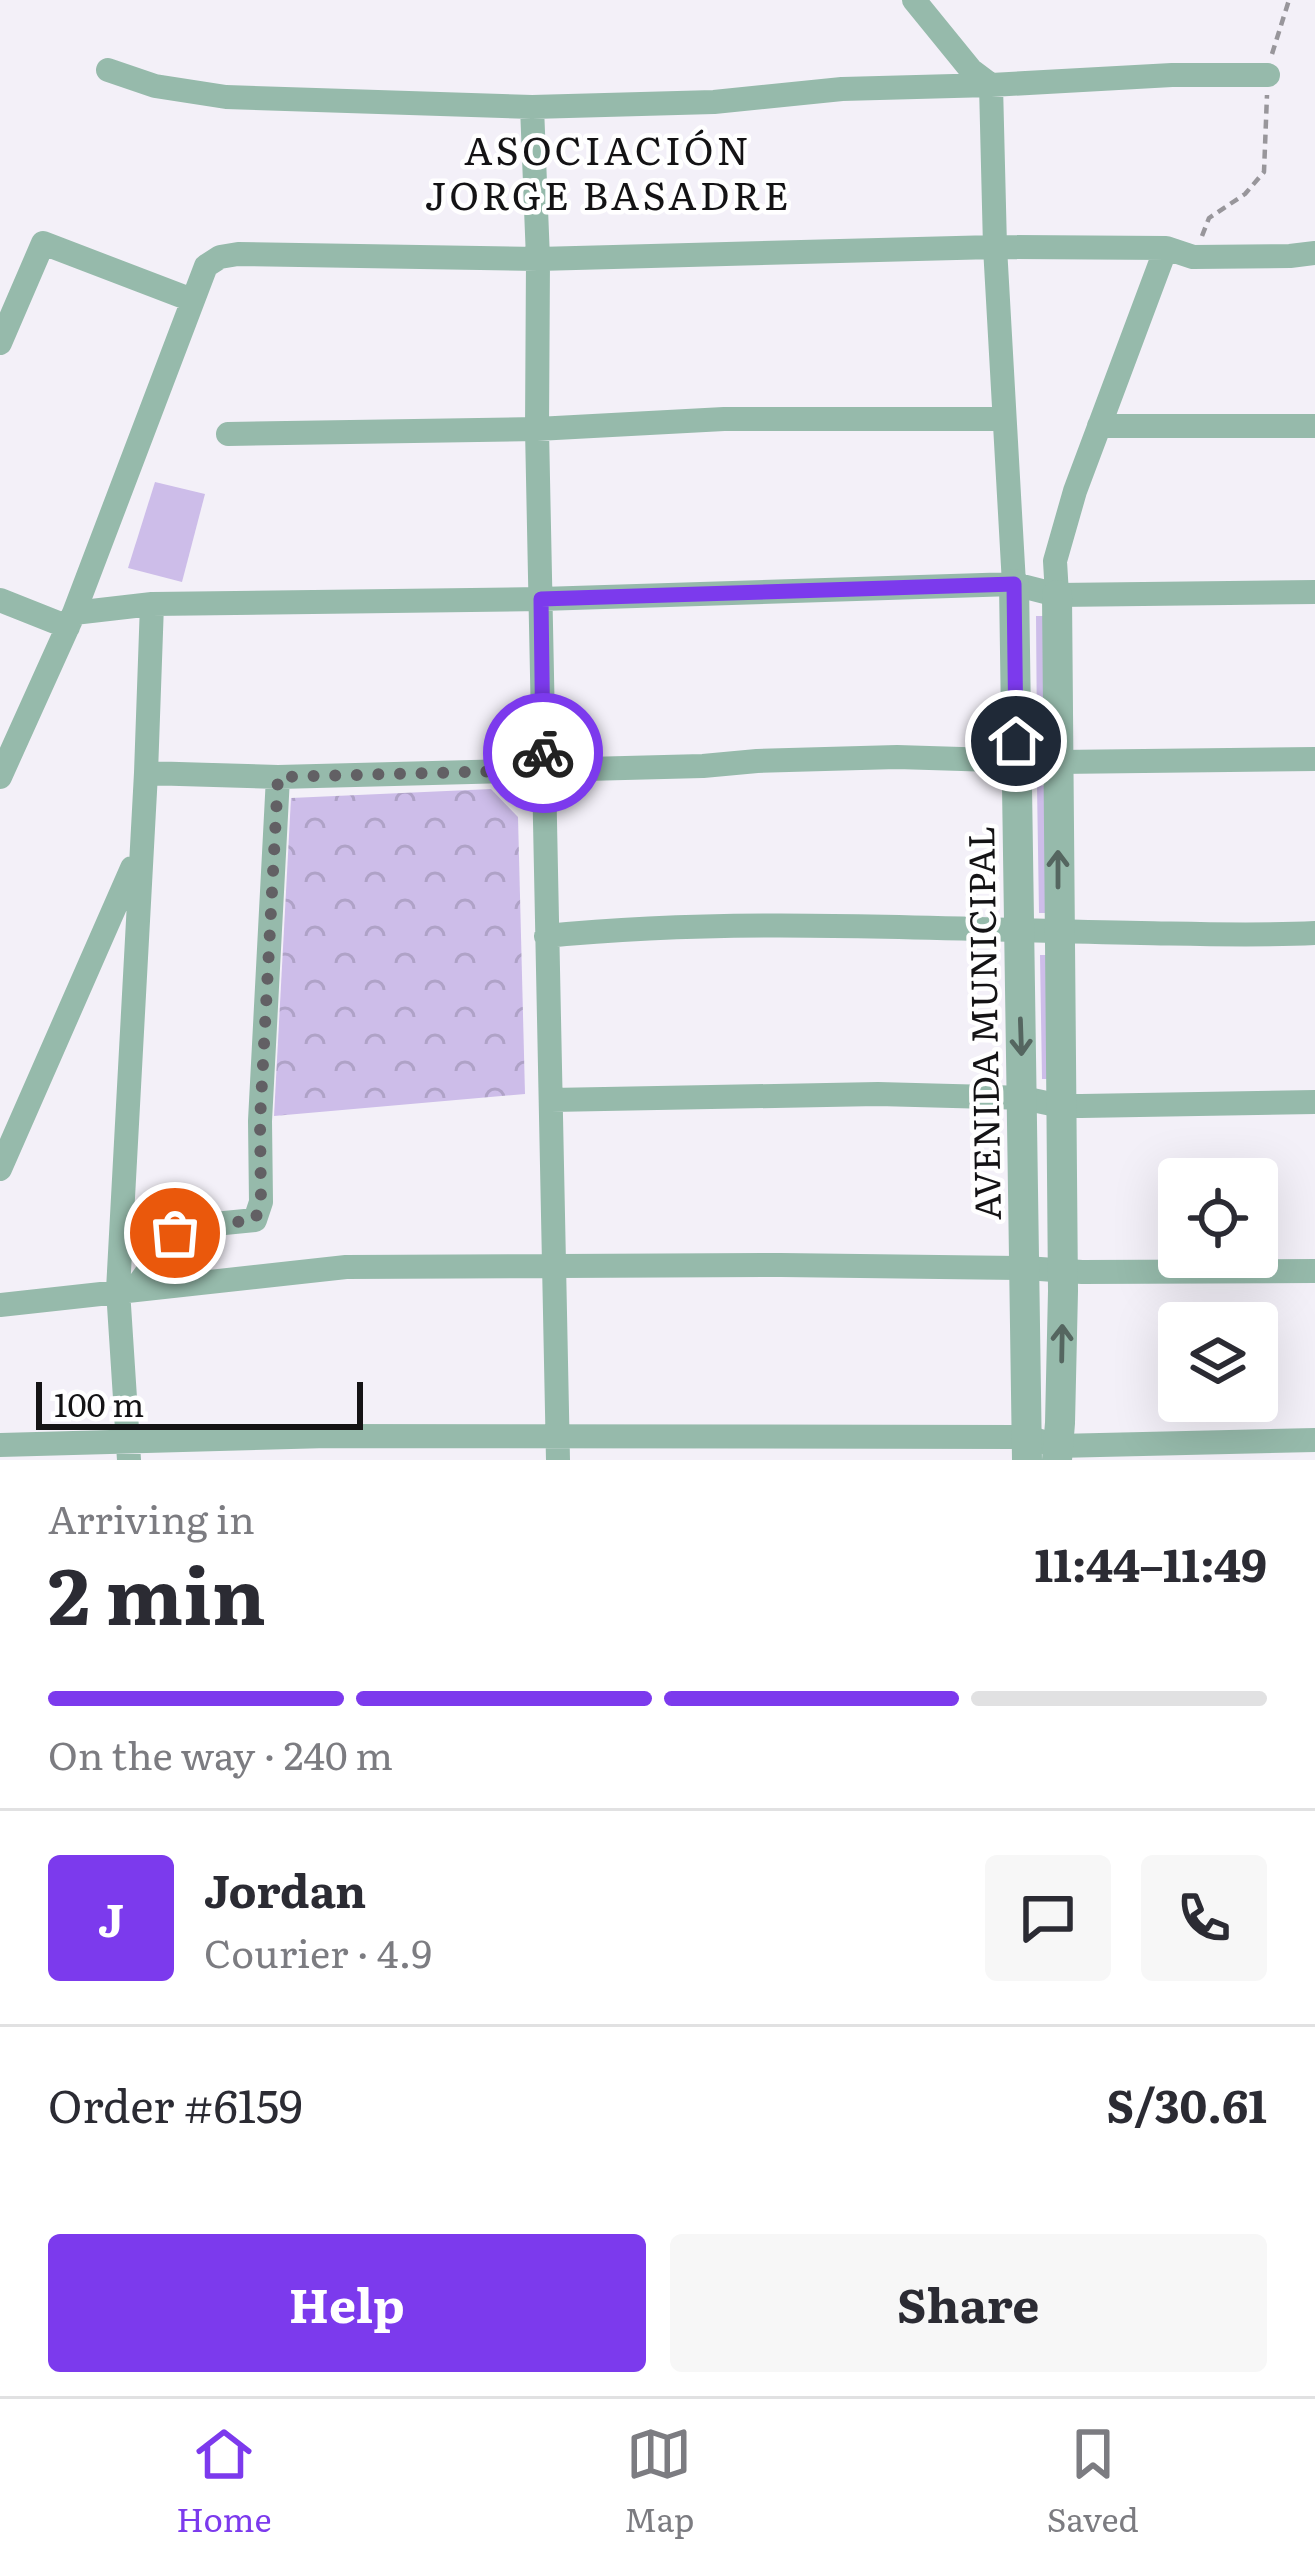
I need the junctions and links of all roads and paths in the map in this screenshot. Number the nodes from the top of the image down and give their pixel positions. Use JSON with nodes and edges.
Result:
{"nodes":[{"id":1,"x":914,"y":0,"type":"edge"},
{"id":2,"x":1289,"y":0,"type":"edge"},
{"id":3,"x":108,"y":70,"type":"dead end"},
{"id":4,"x":1268,"y":75,"type":"junction"},
{"id":5,"x":991,"y":85,"type":"junction"},
{"id":6,"x":532,"y":106,"type":"junction"},
{"id":7,"x":995,"y":247,"type":"junction"},
{"id":8,"x":1166,"y":248,"type":"junction"},
{"id":9,"x":1315,"y":253,"type":"edge"},
{"id":10,"x":1193,"y":257,"type":"junction"},
{"id":11,"x":538,"y":259,"type":"junction"},
{"id":12,"x":192,"y":300,"type":"junction"},
{"id":13,"x":0,"y":343,"type":"edge"},
{"id":14,"x":1004,"y":419,"type":"junction"},
{"id":15,"x":1100,"y":426,"type":"junction"},
{"id":16,"x":1315,"y":426,"type":"edge"},
{"id":17,"x":537,"y":429,"type":"junction"},
{"id":18,"x":228,"y":434,"type":"dead end"},
{"id":19,"x":1014,"y":584,"type":"junction"},
{"id":20,"x":1315,"y":592,"type":"edge"},
{"id":21,"x":1057,"y":595,"type":"junction"},
{"id":22,"x":541,"y":599,"type":"junction"},
{"id":23,"x":0,"y":600,"type":"edge"},
{"id":24,"x":152,"y":604,"type":"junction"},
{"id":25,"x":71,"y":620,"type":"junction"},
{"id":26,"x":1315,"y":759,"type":"edge"},
{"id":27,"x":1016,"y":761,"type":"junction"},
{"id":28,"x":1058,"y":762,"type":"junction"},
{"id":29,"x":544,"y":770,"type":"junction"},
{"id":30,"x":146,"y":773,"type":"junction"},
{"id":31,"x":0,"y":777,"type":"edge"},
{"id":32,"x":278,"y":777,"type":"junction"},
{"id":33,"x":140,"y":849,"type":"junction"},
{"id":34,"x":1018,"y":932,"type":"junction"},
{"id":35,"x":1058,"y":932,"type":"junction"},
{"id":36,"x":1315,"y":933,"type":"edge"},
{"id":37,"x":546,"y":937,"type":"junction"},
{"id":38,"x":1023,"y":1098,"type":"junction"},
{"id":39,"x":551,"y":1100,"type":"junction"},
{"id":40,"x":1315,"y":1102,"type":"edge"},
{"id":41,"x":1061,"y":1106,"type":"junction"},
{"id":42,"x":0,"y":1169,"type":"edge"},
{"id":43,"x":553,"y":1265,"type":"junction"},
{"id":44,"x":1026,"y":1268,"type":"junction"},
{"id":45,"x":1063,"y":1270,"type":"junction"},
{"id":46,"x":1315,"y":1270,"type":"edge"},
{"id":47,"x":127,"y":1290,"type":"junction"},
{"id":48,"x":0,"y":1305,"type":"edge"},
{"id":49,"x":1315,"y":1440,"type":"edge"},
{"id":50,"x":0,"y":1445,"type":"edge"},
{"id":51,"x":558,"y":1448,"type":"edge"},
{"id":52,"x":129,"y":1450,"type":"edge"},
{"id":53,"x":1042,"y":1451,"type":"edge"}],
"edges":[{"from":1,"to":5,"type":"street"},
{"from":2,"to":4,"type":"path"},
{"from":3,"to":6,"type":"street"},
{"from":4,"to":5,"type":"street"},
{"from":4,"to":10,"type":"path"},
{"from":5,"to":6,"type":"street"},
{"from":5,"to":7,"type":"street"},
{"from":6,"to":11,"type":"street"},
{"from":7,"to":8,"type":"street"},
{"from":7,"to":11,"type":"street"},
{"from":7,"to":14,"type":"street"},
{"from":8,"to":10,"type":"street"},
{"from":8,"to":15,"type":"street"},
{"from":9,"to":10,"type":"street"},
{"from":11,"to":12,"type":"street"},
{"from":11,"to":17,"type":"street"},
{"from":12,"to":13,"type":"street"},
{"from":12,"to":25,"type":"street"},
{"from":14,"to":17,"type":"street"},
{"from":14,"to":19,"type":"street"},
{"from":15,"to":16,"type":"street"},
{"from":15,"to":21,"type":"street"},
{"from":17,"to":18,"type":"street"},
{"from":17,"to":22,"type":"street"},
{"from":19,"to":21,"type":"street"},
{"from":19,"to":22,"type":"street"},
{"from":19,"to":27,"type":"street","name":"AVENIDA MUNICIPAL"},
{"from":20,"to":21,"type":"street"},
{"from":21,"to":28,"type":"street"},
{"from":22,"to":24,"type":"street"},
{"from":22,"to":29,"type":"street"},
{"from":23,"to":25,"type":"street"},
{"from":24,"to":25,"type":"street"},
{"from":24,"to":30,"type":"street"},
{"from":25,"to":31,"type":"street"},
{"from":26,"to":28,"type":"street"},
{"from":27,"to":28,"type":"street"},
{"from":27,"to":29,"type":"street"},
{"from":27,"to":34,"type":"street","name":"AVENIDA MUNICIPAL"},
{"from":35,"to":28,"type":"street","one_way":true},
{"from":29,"to":32,"type":"street"},
{"from":29,"to":37,"type":"street"},
{"from":30,"to":32,"type":"street"},
{"from":30,"to":33,"type":"street"},
{"from":32,"to":47,"type":"street"},
{"from":33,"to":42,"type":"street"},
{"from":33,"to":47,"type":"street"},
{"from":34,"to":35,"type":"street"},
{"from":34,"to":37,"type":"street"},
{"from":34,"to":38,"type":"street","name":"AVENIDA MUNICIPAL","one_way":true},
{"from":35,"to":36,"type":"street"},
{"from":35,"to":41,"type":"street"},
{"from":37,"to":39,"type":"street"},
{"from":38,"to":39,"type":"street"},
{"from":38,"to":41,"type":"street"},
{"from":38,"to":44,"type":"street","name":"AVENIDA MUNICIPAL"},
{"from":39,"to":43,"type":"street"},
{"from":40,"to":41,"type":"street"},
{"from":41,"to":45,"type":"street"},
{"from":43,"to":44,"type":"street"},
{"from":43,"to":47,"type":"street"},
{"from":43,"to":51,"type":"street"},
{"from":44,"to":45,"type":"street"},
{"from":44,"to":53,"type":"street","name":"AVENIDA MUNICIPAL"},
{"from":45,"to":46,"type":"street"},
{"from":53,"to":45,"type":"street","one_way":true},
{"from":47,"to":48,"type":"street"},
{"from":47,"to":52,"type":"street"},
{"from":49,"to":53,"type":"street"},
{"from":50,"to":52,"type":"street"},
{"from":51,"to":52,"type":"street"},
{"from":51,"to":53,"type":"street"}]}
